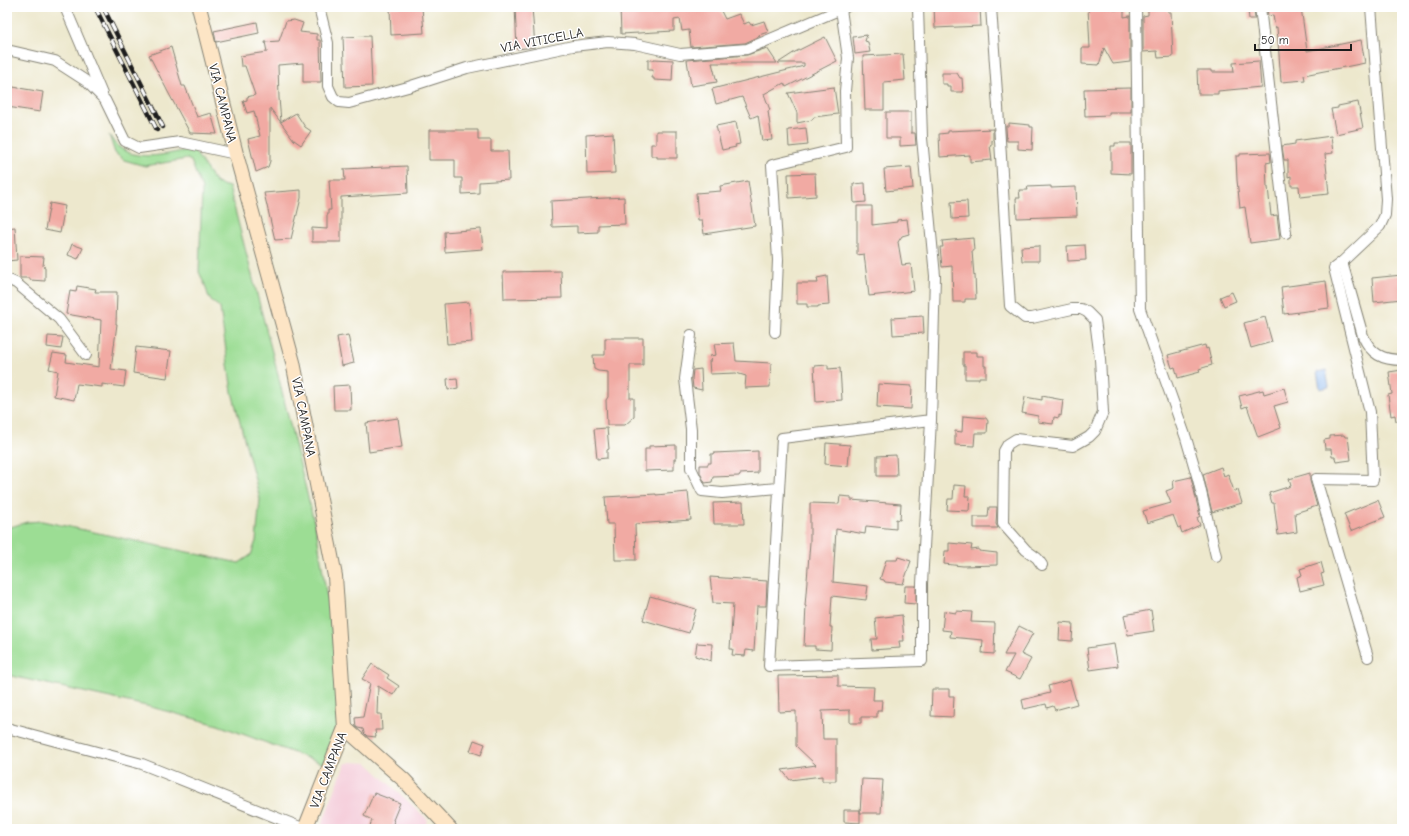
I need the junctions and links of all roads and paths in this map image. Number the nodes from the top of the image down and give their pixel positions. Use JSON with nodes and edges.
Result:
{"nodes":[{"id":1,"x":65,"y":7,"type":"edge"},
{"id":2,"x":199,"y":7,"type":"edge"},
{"id":3,"x":319,"y":7,"type":"edge"},
{"id":4,"x":826,"y":7,"type":"edge"},
{"id":5,"x":918,"y":7,"type":"edge"},
{"id":6,"x":991,"y":7,"type":"edge"},
{"id":7,"x":1136,"y":7,"type":"edge"},
{"id":8,"x":1260,"y":7,"type":"edge"},
{"id":9,"x":1372,"y":7,"type":"edge"},
{"id":10,"x":844,"y":8,"type":"edge"},
{"id":11,"x":821,"y":18,"type":"junction"},
{"id":12,"x":7,"y":50,"type":"edge"},
{"id":13,"x":105,"y":100,"type":"junction"},
{"id":14,"x":236,"y":154,"type":"junction"},
{"id":15,"x":1286,"y":233,"type":"dead end"},
{"id":16,"x":1342,"y":262,"type":"junction"},
{"id":17,"x":7,"y":279,"type":"edge"},
{"id":18,"x":775,"y":332,"type":"dead end"},
{"id":19,"x":691,"y":335,"type":"dead end"},
{"id":20,"x":86,"y":355,"type":"dead end"},
{"id":21,"x":1402,"y":360,"type":"edge"},
{"id":22,"x":931,"y":420,"type":"junction"},
{"id":23,"x":778,"y":488,"type":"junction"},
{"id":24,"x":1216,"y":556,"type":"dead end"},
{"id":25,"x":1042,"y":565,"type":"dead end"},
{"id":26,"x":1368,"y":657,"type":"dead end"},
{"id":27,"x":7,"y":728,"type":"edge"},
{"id":28,"x":345,"y":728,"type":"junction"},
{"id":29,"x":305,"y":829,"type":"edge"},
{"id":30,"x":450,"y":829,"type":"edge"}],
"edges":[{"from":1,"to":13,"type":"street"},
{"from":2,"to":14,"type":"main road","name":"VIA CAMPANA"},
{"from":3,"to":11,"type":"street","name":"VIA VITICELLA"},
{"from":4,"to":11,"type":"street"},
{"from":5,"to":22,"type":"street"},
{"from":6,"to":25,"type":"street"},
{"from":7,"to":24,"type":"street"},
{"from":8,"to":15,"type":"street"},
{"from":9,"to":16,"type":"street"},
{"from":10,"to":11,"type":"street","name":"VIA VITICELLA"},
{"from":10,"to":18,"type":"street"},
{"from":12,"to":13,"type":"street"},
{"from":13,"to":14,"type":"street"},
{"from":14,"to":28,"type":"main road","name":"VIA CAMPANA"},
{"from":16,"to":21,"type":"street"},
{"from":16,"to":26,"type":"street"},
{"from":17,"to":20,"type":"street"},
{"from":19,"to":23,"type":"street"},
{"from":22,"to":23,"type":"street"},
{"from":22,"to":23,"type":"street"},
{"from":27,"to":29,"type":"street"},
{"from":28,"to":29,"type":"main road","name":"VIA CAMPANA"},
{"from":28,"to":30,"type":"main road"}]}
